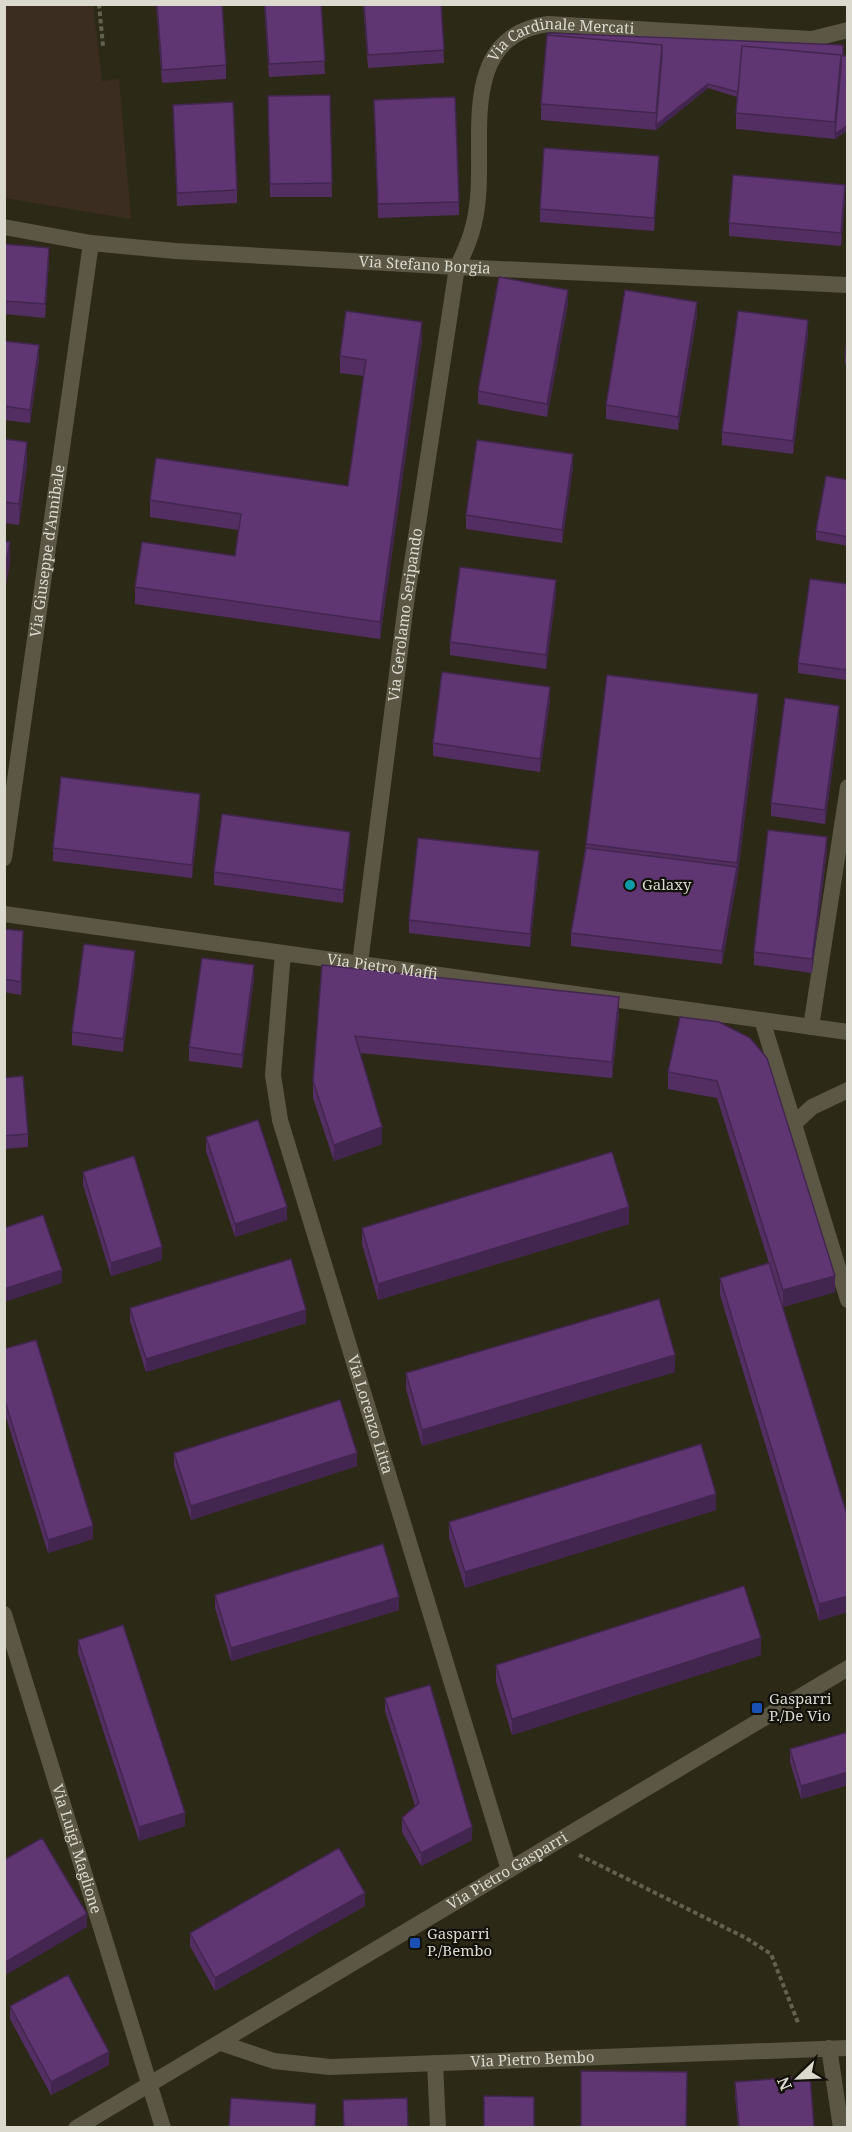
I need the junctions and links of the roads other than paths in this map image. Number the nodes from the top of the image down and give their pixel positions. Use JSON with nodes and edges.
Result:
{"nodes":[{"id":1,"x":848,"y":30,"type":"edge"},
{"id":2,"x":4,"y":227,"type":"edge"},
{"id":3,"x":91,"y":243,"type":"junction"},
{"id":4,"x":457,"y":267,"type":"junction"},
{"id":5,"x":848,"y":285,"type":"edge"},
{"id":6,"x":848,"y":787,"type":"edge"},
{"id":7,"x":4,"y":858,"type":"edge"},
{"id":8,"x":4,"y":914,"type":"edge"},
{"id":9,"x":283,"y":952,"type":"junction"},
{"id":10,"x":360,"y":963,"type":"junction"},
{"id":11,"x":762,"y":1020,"type":"junction"},
{"id":12,"x":811,"y":1027,"type":"junction"},
{"id":13,"x":848,"y":1032,"type":"edge"},
{"id":14,"x":848,"y":1090,"type":"edge"},
{"id":15,"x":795,"y":1122,"type":"junction"},
{"id":16,"x":848,"y":1300,"type":"edge"},
{"id":17,"x":4,"y":1614,"type":"edge"},
{"id":18,"x":848,"y":1668,"type":"edge"},
{"id":19,"x":508,"y":1870,"type":"junction"},
{"id":20,"x":220,"y":2043,"type":"junction"},
{"id":21,"x":829,"y":2048,"type":"junction"},
{"id":22,"x":848,"y":2048,"type":"edge"},
{"id":23,"x":435,"y":2063,"type":"junction"},
{"id":24,"x":151,"y":2083,"type":"junction"},
{"id":25,"x":76,"y":2127,"type":"edge"},
{"id":26,"x":163,"y":2127,"type":"edge"},
{"id":27,"x":438,"y":2127,"type":"edge"},
{"id":28,"x":841,"y":2127,"type":"edge"}],
"edges":[{"from":1,"to":4,"type":"street","name":"Via Cardinale Mercati"},
{"from":2,"to":3,"type":"street","name":"Via Stefano Borgia"},
{"from":3,"to":4,"type":"street","name":"Via Stefano Borgia"},
{"from":3,"to":7,"type":"street","name":"Via Giuseppe d'Annibale"},
{"from":4,"to":5,"type":"street","name":"Via Stefano Borgia"},
{"from":4,"to":10,"type":"street","name":"Via Gerolamo Seripando"},
{"from":6,"to":12,"type":"street"},
{"from":8,"to":9,"type":"street","name":"Via Pietro Maffi"},
{"from":9,"to":10,"type":"street","name":"Via Pietro Maffi"},
{"from":9,"to":19,"type":"street","name":"Via Lorenzo Litta"},
{"from":10,"to":11,"type":"street","name":"Via Pietro Maffi"},
{"from":11,"to":12,"type":"street","name":"Via Pietro Maffi"},
{"from":11,"to":15,"type":"street"},
{"from":12,"to":13,"type":"street","name":"Via Pietro Maffi"},
{"from":14,"to":15,"type":"street"},
{"from":15,"to":16,"type":"street"},
{"from":17,"to":24,"type":"street","name":"Via Luigi Maglione"},
{"from":18,"to":19,"type":"street","name":"Via Pietro Gasparri"},
{"from":19,"to":20,"type":"street","name":"Via Pietro Gasparri"},
{"from":20,"to":23,"type":"street","name":"Via Pietro Bembo"},
{"from":20,"to":24,"type":"street","name":"Via Pietro Gasparri"},
{"from":21,"to":22,"type":"street","name":"Via Pietro Bembo"},
{"from":21,"to":23,"type":"street","name":"Via Pietro Bembo"},
{"from":21,"to":28,"type":"street"},
{"from":23,"to":27,"type":"street"},
{"from":24,"to":25,"type":"street","name":"Via Pietro Gasparri"},
{"from":24,"to":26,"type":"street","name":"Via Luigi Maglione"}]}
